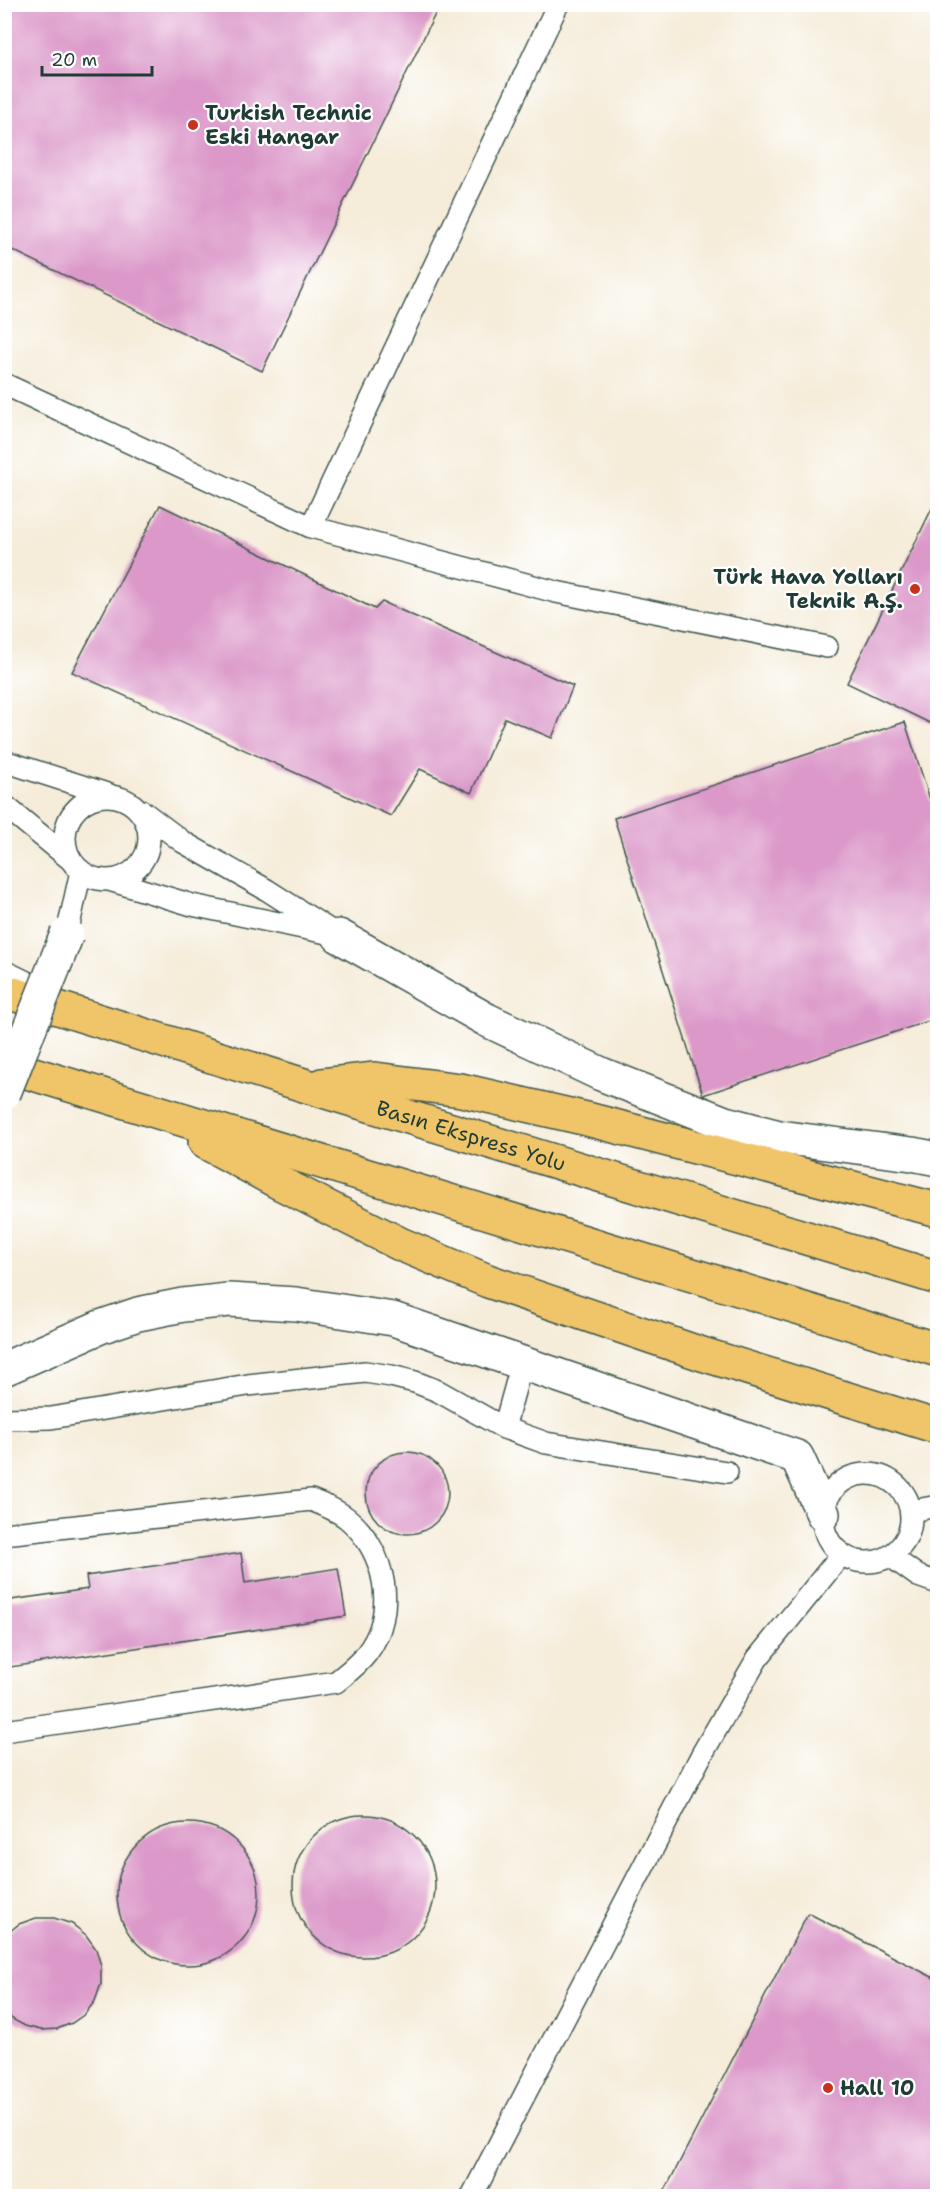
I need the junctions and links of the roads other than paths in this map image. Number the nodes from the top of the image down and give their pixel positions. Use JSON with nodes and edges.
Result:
{"nodes":[{"id":1,"x":558,"y":4,"type":"edge"},
{"id":2,"x":4,"y":384,"type":"edge"},
{"id":3,"x":311,"y":527,"type":"junction"},
{"id":4,"x":827,"y":646,"type":"dead end"},
{"id":5,"x":4,"y":761,"type":"edge"},
{"id":6,"x":110,"y":795,"type":"junction"},
{"id":7,"x":4,"y":805,"type":"edge"},
{"id":8,"x":136,"y":806,"type":"junction"},
{"id":9,"x":90,"y":873,"type":"junction"},
{"id":10,"x":67,"y":934,"type":"joint"},
{"id":11,"x":339,"y":936,"type":"junction"},
{"id":12,"x":4,"y":971,"type":"edge"},
{"id":13,"x":4,"y":991,"type":"edge"},
{"id":14,"x":113,"y":1024,"type":"junction"},
{"id":15,"x":4,"y":1065,"type":"edge"},
{"id":16,"x":310,"y":1087,"type":"junction"},
{"id":17,"x":4,"y":1093,"type":"edge"},
{"id":18,"x":143,"y":1108,"type":"junction"},
{"id":19,"x":938,"y":1160,"type":"edge"},
{"id":20,"x":938,"y":1210,"type":"edge"},
{"id":21,"x":938,"y":1278,"type":"edge"},
{"id":22,"x":938,"y":1350,"type":"edge"},
{"id":23,"x":522,"y":1363,"type":"junction"},
{"id":24,"x":4,"y":1369,"type":"edge"},
{"id":25,"x":4,"y":1419,"type":"edge"},
{"id":26,"x":504,"y":1428,"type":"junction"},
{"id":27,"x":938,"y":1428,"type":"edge"},
{"id":28,"x":727,"y":1472,"type":"dead end"},
{"id":29,"x":938,"y":1506,"type":"edge"},
{"id":30,"x":911,"y":1511,"type":"junction"},
{"id":31,"x":823,"y":1514,"type":"junction"},
{"id":32,"x":4,"y":1534,"type":"edge"},
{"id":33,"x":841,"y":1555,"type":"junction"},
{"id":34,"x":890,"y":1556,"type":"junction"},
{"id":35,"x":938,"y":1583,"type":"edge"},
{"id":36,"x":4,"y":1731,"type":"edge"},
{"id":37,"x":472,"y":2196,"type":"edge"}],
"edges":[{"from":1,"to":3,"type":"lane"},
{"from":2,"to":3,"type":"lane"},
{"from":3,"to":4,"type":"lane"},
{"from":5,"to":6,"type":"lane"},
{"from":6,"to":8,"type":"lane"},
{"from":6,"to":9,"type":"lane"},
{"from":7,"to":9,"type":"lane"},
{"from":8,"to":9,"type":"lane"},
{"from":8,"to":11,"type":"lane"},
{"from":9,"to":10,"type":"lane"},
{"from":9,"to":11,"type":"lane"},
{"from":10,"to":17,"type":"street","bridge":true},
{"from":11,"to":19,"type":"street"},
{"from":12,"to":14,"type":"lane"},
{"from":13,"to":14,"type":"main road","name":"Basın Ekspress Yolu"},
{"from":14,"to":16,"type":"main road","name":"Basın Ekspress Yolu"},
{"from":15,"to":18,"type":"main road"},
{"from":16,"to":20,"type":"main road"},
{"from":16,"to":21,"type":"main road","name":"Basın Ekspress Yolu"},
{"from":18,"to":22,"type":"main road"},
{"from":18,"to":27,"type":"main road"},
{"from":23,"to":24,"type":"street"},
{"from":23,"to":26,"type":"lane"},
{"from":23,"to":31,"type":"street"},
{"from":25,"to":26,"type":"lane"},
{"from":26,"to":28,"type":"lane"},
{"from":29,"to":30,"type":"lane"},
{"from":30,"to":31,"type":"lane"},
{"from":30,"to":34,"type":"lane"},
{"from":31,"to":33,"type":"lane"},
{"from":32,"to":36,"type":"lane"},
{"from":33,"to":34,"type":"lane"},
{"from":33,"to":37,"type":"lane"},
{"from":34,"to":35,"type":"lane"}]}
